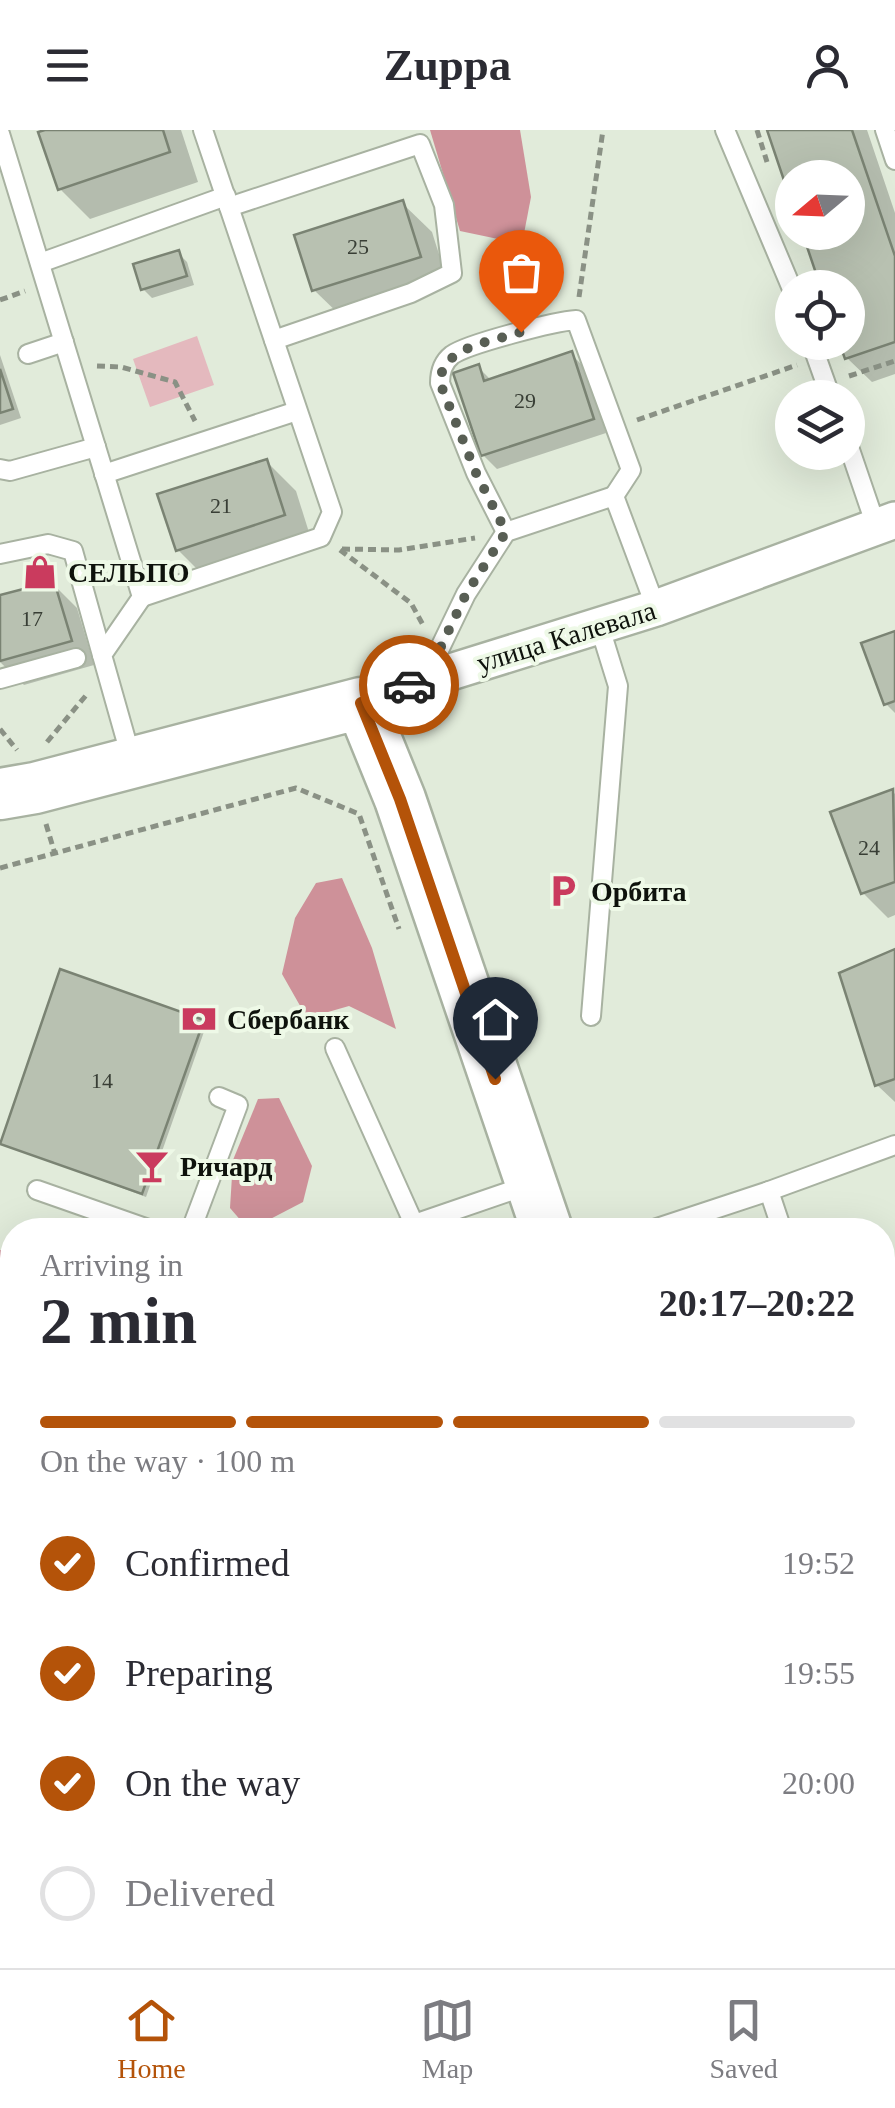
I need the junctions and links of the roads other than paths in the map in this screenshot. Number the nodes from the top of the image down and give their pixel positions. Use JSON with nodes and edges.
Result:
{"nodes":[{"id":1,"x":203,"y":130,"type":"edge"},
{"id":2,"x":725,"y":130,"type":"edge"},
{"id":3,"x":885,"y":130,"type":"edge"},
{"id":4,"x":0,"y":134,"type":"edge"},
{"id":5,"x":895,"y":160,"type":"edge"},
{"id":6,"x":228,"y":201,"type":"junction"},
{"id":7,"x":40,"y":263,"type":"junction"},
{"id":8,"x":784,"y":270,"type":"edge"},
{"id":9,"x":274,"y":340,"type":"junction"},
{"id":10,"x":64,"y":342,"type":"junction"},
{"id":11,"x":28,"y":354,"type":"dead end"},
{"id":12,"x":298,"y":411,"type":"junction"},
{"id":13,"x":96,"y":447,"type":"junction"},
{"id":14,"x":0,"y":469,"type":"edge"},
{"id":15,"x":861,"y":470,"type":"edge"},
{"id":16,"x":104,"y":474,"type":"junction"},
{"id":17,"x":614,"y":496,"type":"junction"},
{"id":18,"x":886,"y":523,"type":"edge"},
{"id":19,"x":506,"y":532,"type":"junction"},
{"id":20,"x":0,"y":554,"type":"edge"},
{"id":21,"x":142,"y":597,"type":"junction"},
{"id":22,"x":656,"y":608,"type":"junction"},
{"id":23,"x":600,"y":628,"type":"junction"},
{"id":24,"x":76,"y":658,"type":"dead end"},
{"id":25,"x":104,"y":662,"type":"junction"},
{"id":26,"x":432,"y":666,"type":"junction"},
{"id":27,"x":0,"y":679,"type":"edge"},
{"id":28,"x":361,"y":703,"type":"junction"},
{"id":29,"x":132,"y":760,"type":"junction"},
{"id":30,"x":10,"y":773,"type":"edge"},
{"id":31,"x":591,"y":1016,"type":"dead end"},
{"id":32,"x":336,"y":1048,"type":"dead end"},
{"id":33,"x":219,"y":1097,"type":"dead end"},
{"id":34,"x":895,"y":1145,"type":"edge"},
{"id":35,"x":531,"y":1184,"type":"junction"},
{"id":36,"x":37,"y":1190,"type":"dead end"},
{"id":37,"x":769,"y":1191,"type":"junction"},
{"id":38,"x":117,"y":1218,"type":"edge"},
{"id":39,"x":196,"y":1218,"type":"edge"},
{"id":40,"x":402,"y":1218,"type":"edge"},
{"id":41,"x":432,"y":1218,"type":"edge"},
{"id":42,"x":543,"y":1218,"type":"edge"},
{"id":43,"x":687,"y":1218,"type":"edge"},
{"id":44,"x":778,"y":1218,"type":"edge"}],
"edges":[{"from":1,"to":6,"type":"lane"},
{"from":2,"to":8,"type":"lane"},
{"from":3,"to":5,"type":"lane"},
{"from":4,"to":7,"type":"lane"},
{"from":6,"to":7,"type":"lane"},
{"from":6,"to":9,"type":"lane"},
{"from":6,"to":9,"type":"lane"},
{"from":7,"to":10,"type":"lane"},
{"from":9,"to":12,"type":"lane"},
{"from":10,"to":11,"type":"lane"},
{"from":10,"to":13,"type":"lane"},
{"from":12,"to":16,"type":"lane"},
{"from":12,"to":21,"type":"lane"},
{"from":13,"to":14,"type":"lane"},
{"from":13,"to":16,"type":"lane"},
{"from":15,"to":18,"type":"lane"},
{"from":16,"to":21,"type":"lane"},
{"from":17,"to":19,"type":"lane"},
{"from":17,"to":19,"type":"lane"},
{"from":17,"to":22,"type":"lane"},
{"from":18,"to":22,"type":"street","name":"улица Калевала"},
{"from":19,"to":26,"type":"lane"},
{"from":20,"to":25,"type":"lane"},
{"from":21,"to":25,"type":"lane"},
{"from":22,"to":23,"type":"street","name":"улица Калевала"},
{"from":23,"to":26,"type":"street","name":"улица Калевала"},
{"from":23,"to":31,"type":"lane"},
{"from":24,"to":27,"type":"lane"},
{"from":25,"to":29,"type":"lane"},
{"from":26,"to":28,"type":"street","name":"улица Калевала"},
{"from":28,"to":29,"type":"main road","name":"улица Калевала"},
{"from":28,"to":35,"type":"main road"},
{"from":29,"to":30,"type":"main road","name":"улица Калевала"},
{"from":32,"to":40,"type":"lane"},
{"from":33,"to":39,"type":"lane"},
{"from":34,"to":37,"type":"lane"},
{"from":35,"to":41,"type":"lane"},
{"from":35,"to":42,"type":"main road"},
{"from":36,"to":38,"type":"lane"},
{"from":37,"to":43,"type":"lane"},
{"from":37,"to":44,"type":"lane"}]}
